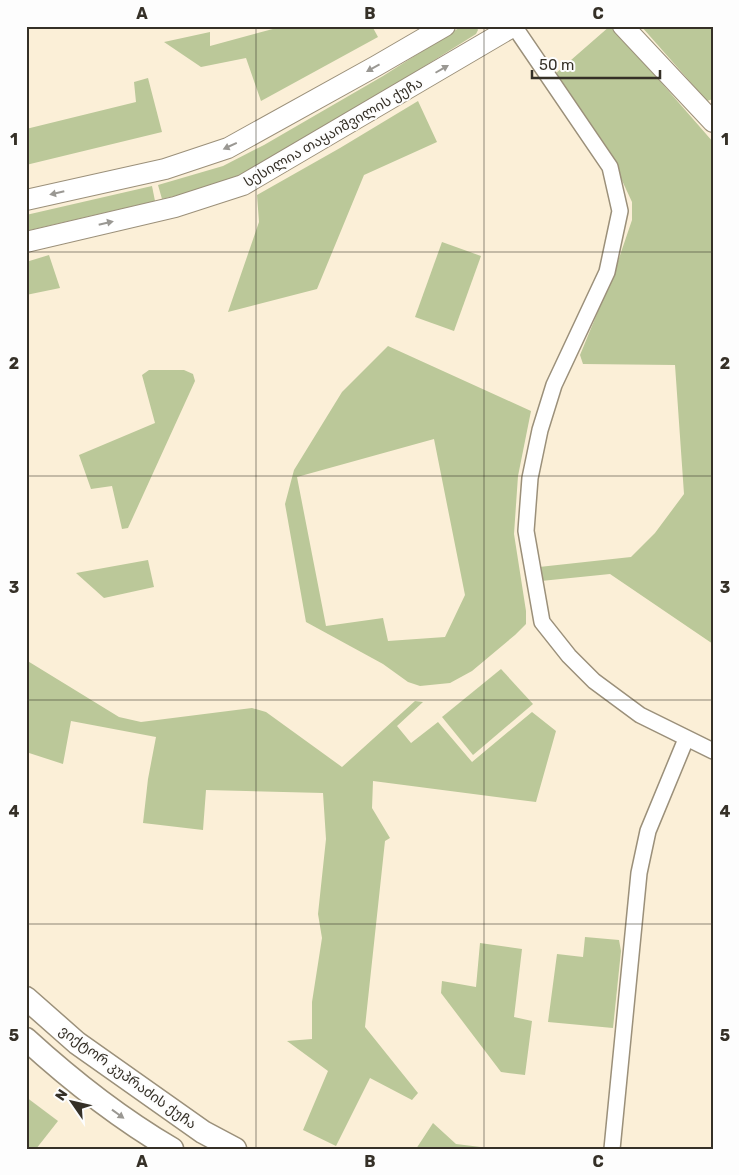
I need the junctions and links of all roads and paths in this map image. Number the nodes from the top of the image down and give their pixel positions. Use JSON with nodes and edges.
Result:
{"nodes":[{"id":1,"x":445,"y":26,"type":"edge"},
{"id":2,"x":488,"y":26,"type":"edge"},
{"id":3,"x":514,"y":26,"type":"edge"},
{"id":4,"x":623,"y":26,"type":"edge"},
{"id":5,"x":482,"y":46,"type":"junction"},
{"id":6,"x":713,"y":122,"type":"edge"},
{"id":7,"x":26,"y":200,"type":"edge"},
{"id":8,"x":26,"y":242,"type":"edge"},
{"id":9,"x":686,"y":739,"type":"junction"},
{"id":10,"x":713,"y":751,"type":"edge"},
{"id":11,"x":26,"y":998,"type":"edge"},
{"id":12,"x":26,"y":1039,"type":"edge"},
{"id":13,"x":224,"y":1146,"type":"edge"},
{"id":14,"x":172,"y":1149,"type":"edge"},
{"id":15,"x":612,"y":1149,"type":"edge"}],
"edges":[{"from":1,"to":7,"type":"main road","one_way":true},
{"from":2,"to":5,"type":"main road"},
{"from":3,"to":5,"type":"main road","name":"სესილია თაყაიშვილის ქუჩა"},
{"from":3,"to":9,"type":"street"},
{"from":4,"to":6,"type":"main road"},
{"from":8,"to":5,"type":"main road","name":"სესილია თაყაიშვილის ქუჩა","one_way":true},
{"from":9,"to":10,"type":"street"},
{"from":9,"to":15,"type":"street"},
{"from":11,"to":13,"type":"main road","name":"ვიქტორ კუპრაძის ქუჩა"},
{"from":12,"to":14,"type":"main road","one_way":true}]}
